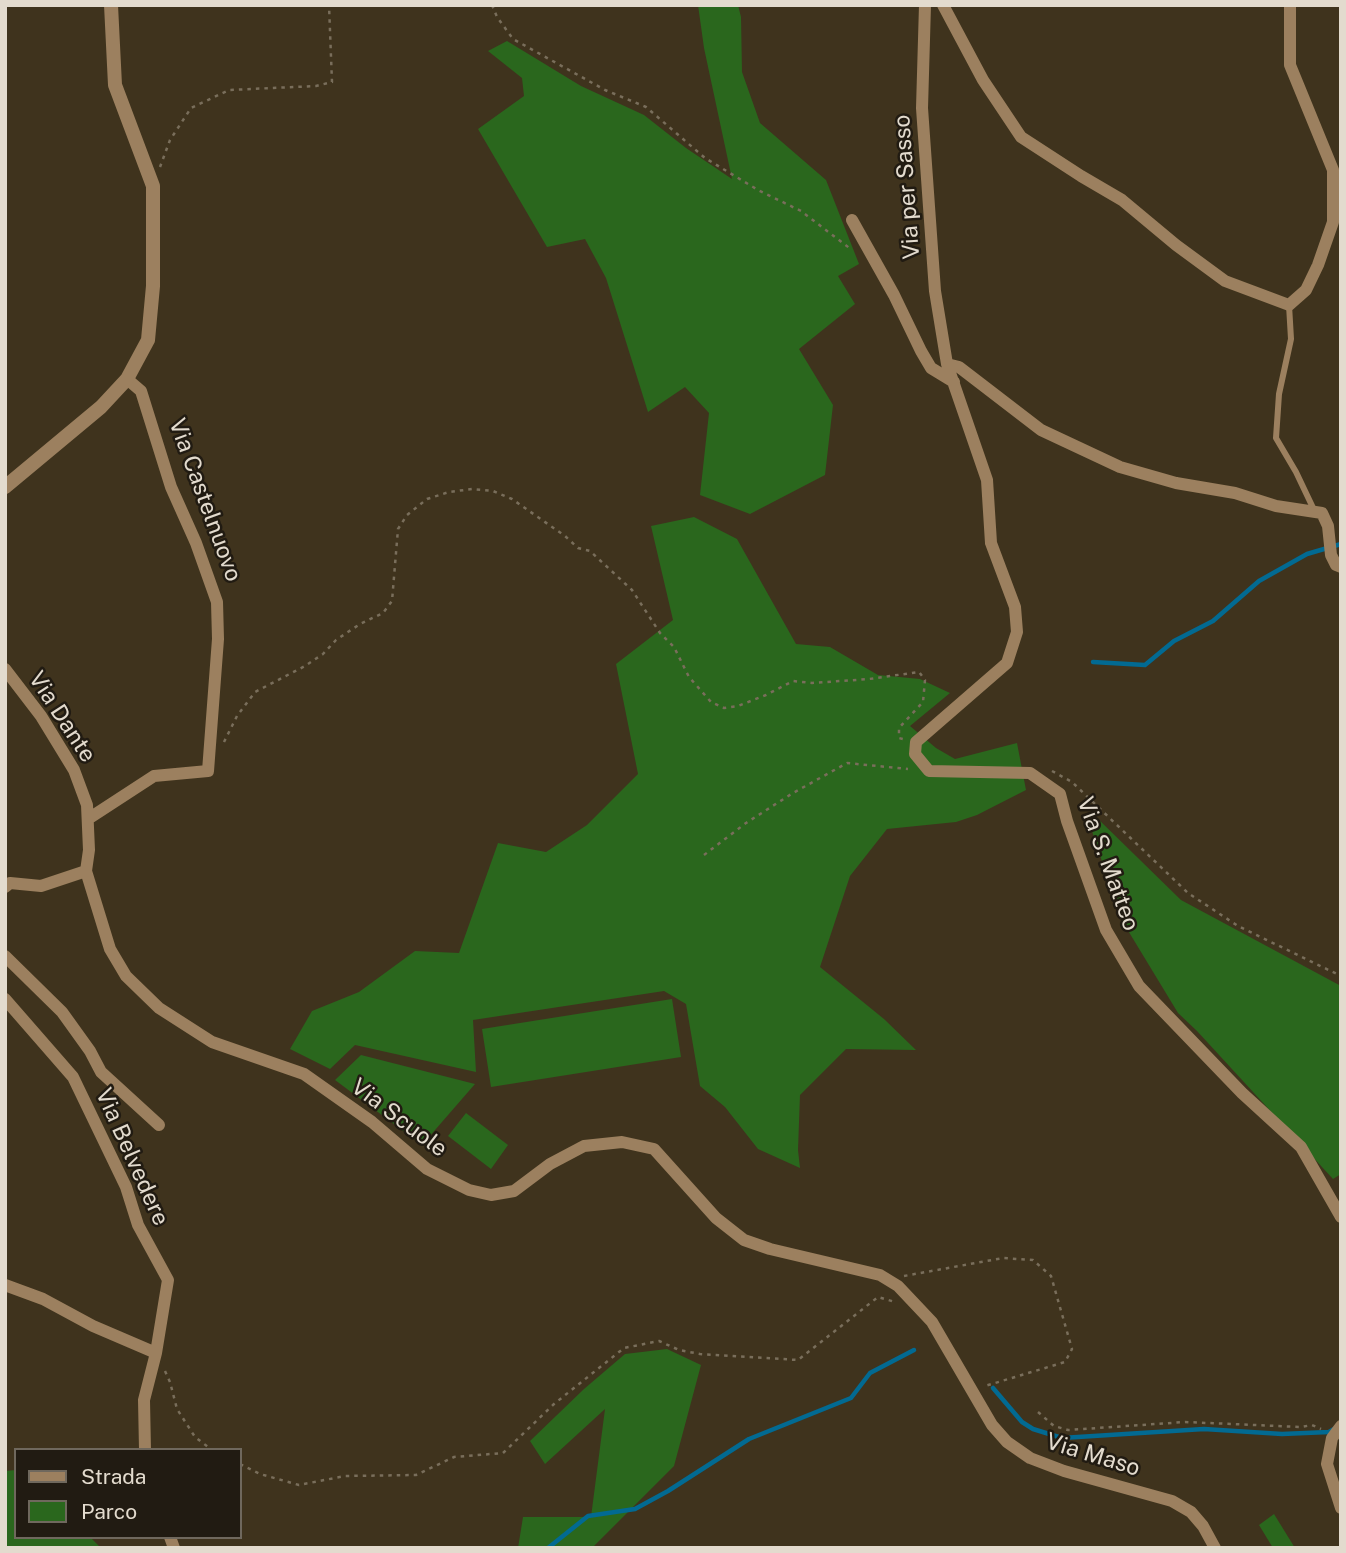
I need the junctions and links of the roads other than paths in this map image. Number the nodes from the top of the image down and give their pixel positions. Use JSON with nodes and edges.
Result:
{"nodes":[{"id":1,"x":111,"y":5,"type":"edge"},
{"id":2,"x":925,"y":5,"type":"edge"},
{"id":3,"x":943,"y":5,"type":"edge"},
{"id":4,"x":1290,"y":5,"type":"edge"},
{"id":5,"x":852,"y":220,"type":"dead end"},
{"id":6,"x":1289,"y":305,"type":"junction"},
{"id":7,"x":947,"y":364,"type":"junction"},
{"id":8,"x":128,"y":379,"type":"junction"},
{"id":9,"x":954,"y":382,"type":"junction"},
{"id":10,"x":5,"y":487,"type":"edge"},
{"id":11,"x":1315,"y":512,"type":"junction"},
{"id":12,"x":1341,"y":567,"type":"edge"},
{"id":13,"x":5,"y":669,"type":"edge"},
{"id":14,"x":88,"y":818,"type":"junction"},
{"id":15,"x":86,"y":871,"type":"junction"},
{"id":16,"x":7,"y":883,"type":"edge"},
{"id":17,"x":5,"y":956,"type":"edge"},
{"id":18,"x":5,"y":999,"type":"edge"},
{"id":19,"x":159,"y":1125,"type":"dead end"},
{"id":20,"x":1341,"y":1217,"type":"edge"},
{"id":21,"x":893,"y":1283,"type":"joint"},
{"id":22,"x":5,"y":1286,"type":"edge"},
{"id":23,"x":156,"y":1353,"type":"junction"},
{"id":24,"x":1341,"y":1426,"type":"edge"},
{"id":25,"x":145,"y":1448,"type":"edge"},
{"id":26,"x":1341,"y":1508,"type":"edge"},
{"id":27,"x":1215,"y":1548,"type":"edge"}],
"edges":[{"from":1,"to":8,"type":"street"},
{"from":2,"to":7,"type":"street","name":"Via per Sasso"},
{"from":3,"to":6,"type":"street"},
{"from":4,"to":6,"type":"street"},
{"from":5,"to":9,"type":"street"},
{"from":6,"to":11,"type":"lane"},
{"from":7,"to":9,"type":"street"},
{"from":7,"to":11,"type":"street"},
{"from":8,"to":10,"type":"street"},
{"from":8,"to":14,"type":"street","name":"Via Castelnuovo"},
{"from":9,"to":20,"type":"street","name":"Via S. Matteo"},
{"from":11,"to":12,"type":"street"},
{"from":13,"to":14,"type":"street","name":"Via Dante"},
{"from":14,"to":15,"type":"street","name":"Via Dante"},
{"from":15,"to":16,"type":"street"},
{"from":15,"to":21,"type":"street","name":"Via Scuole"},
{"from":17,"to":19,"type":"street","name":"Via Belvedere"},
{"from":18,"to":23,"type":"street","name":"Via Belvedere"},
{"from":21,"to":27,"type":"street","name":"Via Maso"},
{"from":22,"to":23,"type":"street"},
{"from":23,"to":25,"type":"street","name":"Via Belvedere"},
{"from":24,"to":26,"type":"street"}]}
